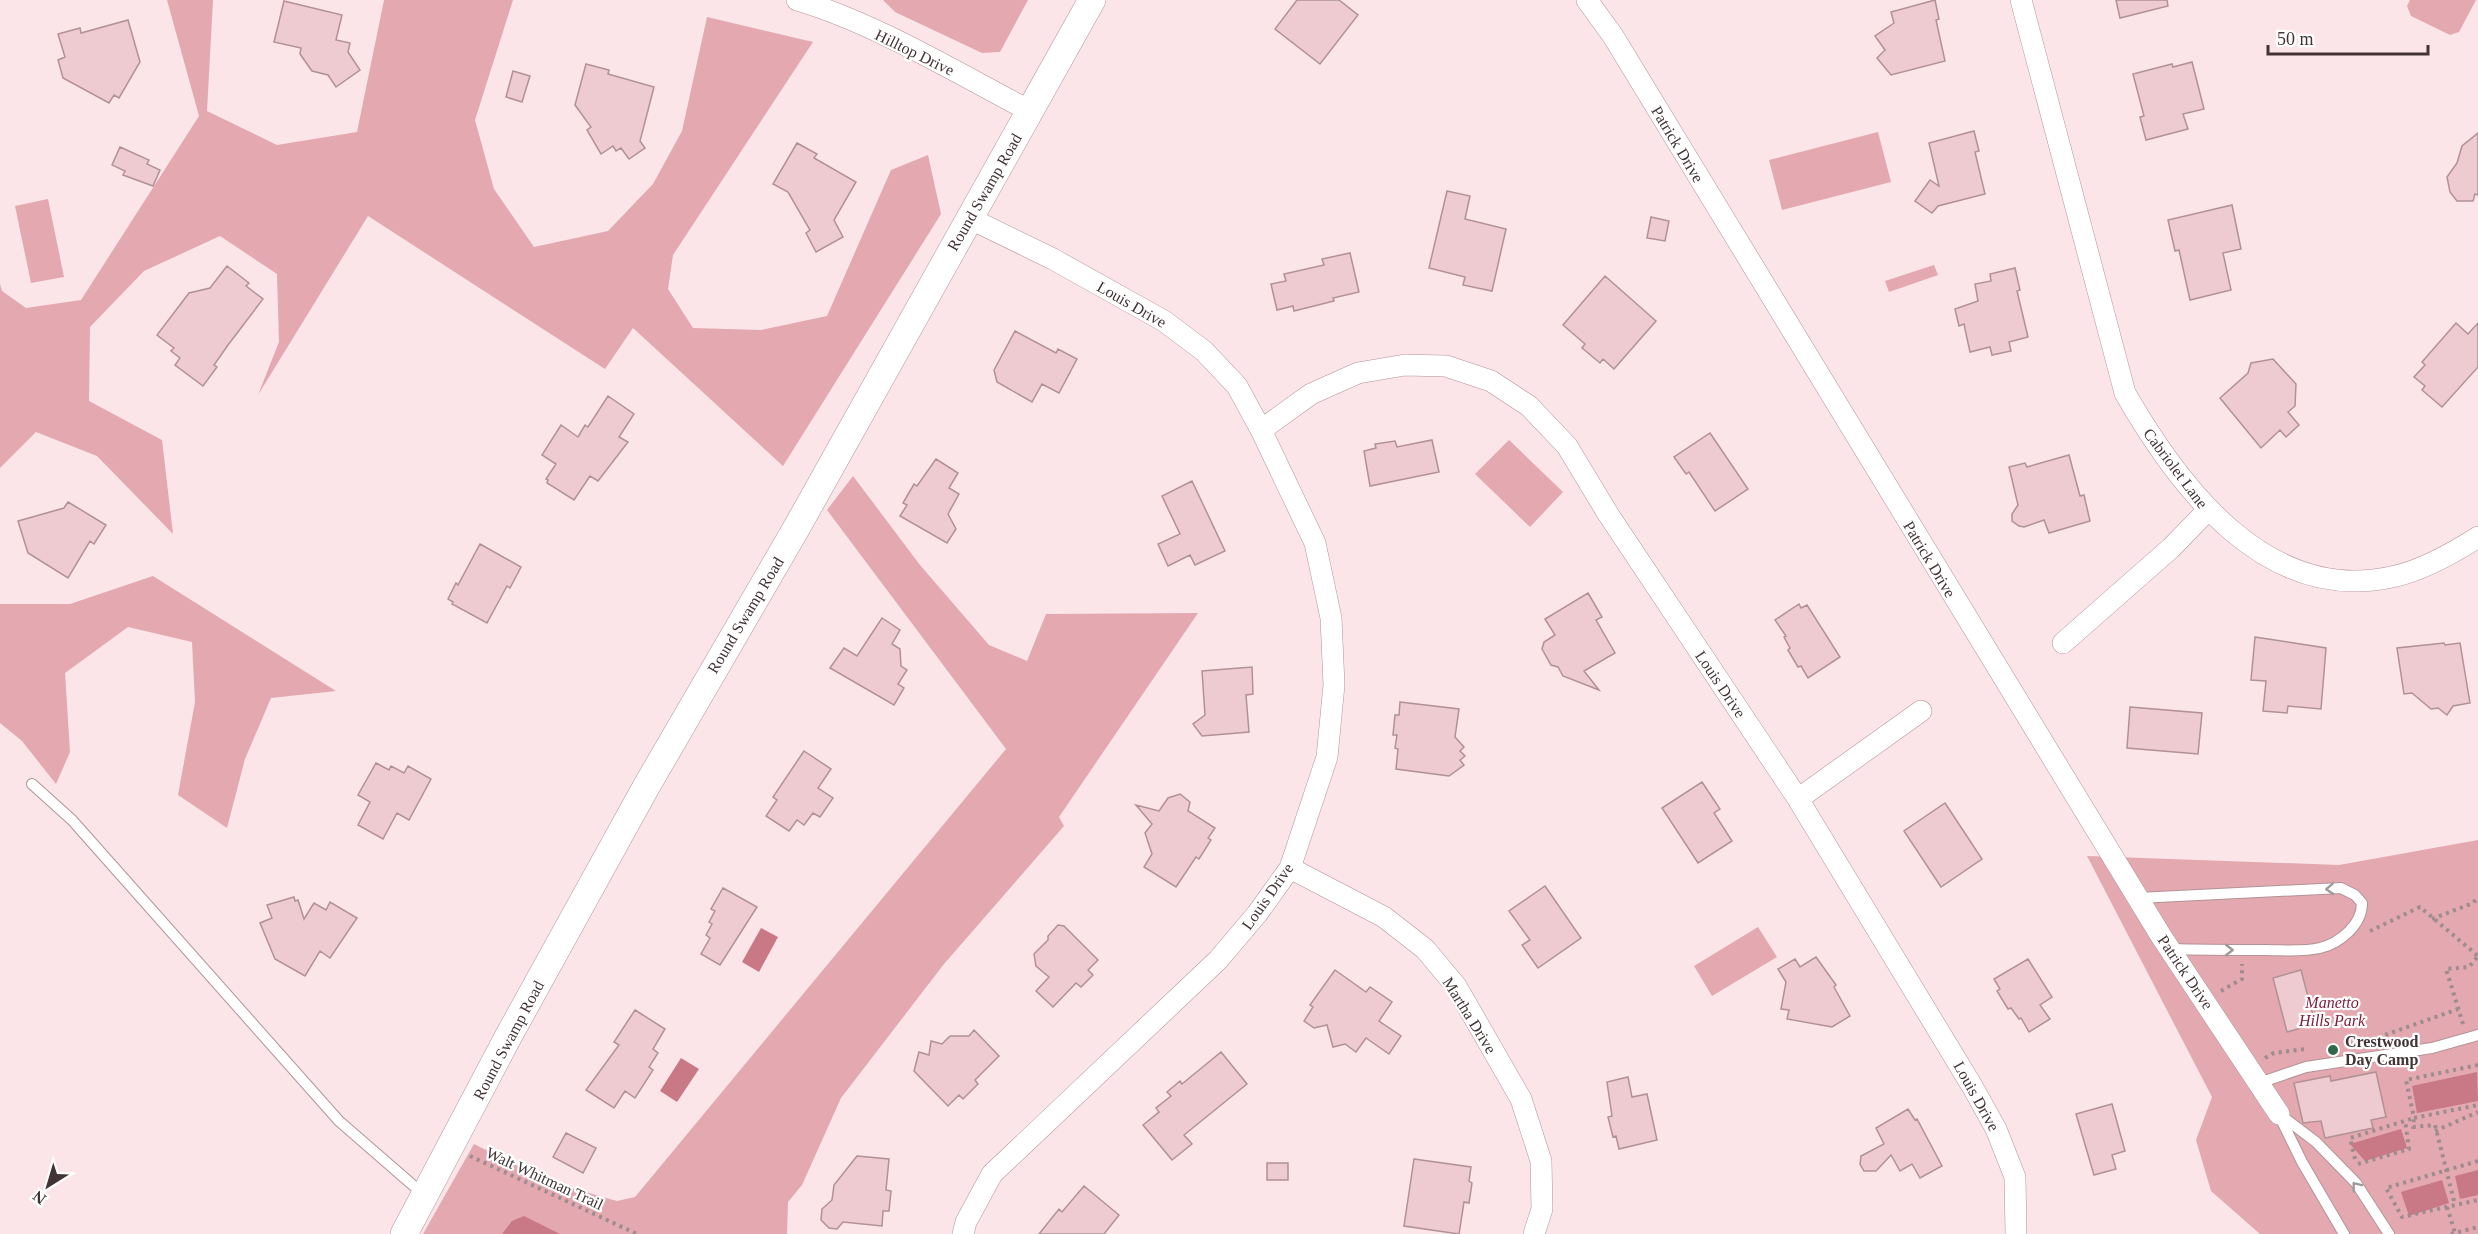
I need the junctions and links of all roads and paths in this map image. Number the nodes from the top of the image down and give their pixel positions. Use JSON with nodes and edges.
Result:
{"nodes":[{"id":1,"x":797,"y":0,"type":"edge"},
{"id":2,"x":1092,"y":0,"type":"edge"},
{"id":3,"x":1587,"y":0,"type":"edge"},
{"id":4,"x":2022,"y":0,"type":"edge"},
{"id":5,"x":1030,"y":111,"type":"junction"},
{"id":6,"x":969,"y":218,"type":"junction"},
{"id":7,"x":1261,"y":430,"type":"junction"},
{"id":8,"x":2208,"y":510,"type":"junction"},
{"id":9,"x":2478,"y":537,"type":"edge"},
{"id":10,"x":2063,"y":643,"type":"dead end"},
{"id":11,"x":1921,"y":711,"type":"dead end"},
{"id":12,"x":32,"y":784,"type":"dead end"},
{"id":13,"x":1798,"y":799,"type":"junction"},
{"id":14,"x":1290,"y":868,"type":"junction"},
{"id":15,"x":2478,"y":897,"type":"edge"},
{"id":16,"x":2138,"y":898,"type":"junction"},
{"id":17,"x":2432,"y":919,"type":"junction"},
{"id":18,"x":2338,"y":940,"type":"junction"},
{"id":19,"x":2171,"y":949,"type":"junction"},
{"id":20,"x":2478,"y":956,"type":"edge"},
{"id":21,"x":2458,"y":1009,"type":"junction"},
{"id":22,"x":2473,"y":1036,"type":"edge"},
{"id":23,"x":2366,"y":1041,"type":"dead end"},
{"id":24,"x":2308,"y":1049,"type":"dead end"},
{"id":25,"x":2478,"y":1065,"type":"edge"},
{"id":26,"x":2254,"y":1074,"type":"junction"},
{"id":27,"x":2478,"y":1105,"type":"edge"},
{"id":28,"x":2466,"y":1107,"type":"junction"},
{"id":29,"x":2478,"y":1112,"type":"edge"},
{"id":30,"x":2279,"y":1114,"type":"junction"},
{"id":31,"x":2468,"y":1116,"type":"junction"},
{"id":32,"x":2414,"y":1118,"type":"junction"},
{"id":33,"x":2405,"y":1120,"type":"junction"},
{"id":34,"x":2435,"y":1131,"type":"junction"},
{"id":35,"x":462,"y":1152,"type":"dead end"},
{"id":36,"x":2478,"y":1161,"type":"edge"},
{"id":37,"x":2445,"y":1170,"type":"junction"},
{"id":38,"x":425,"y":1196,"type":"junction"},
{"id":39,"x":2478,"y":1200,"type":"edge"},
{"id":40,"x":2455,"y":1205,"type":"junction"},
{"id":41,"x":2447,"y":1207,"type":"junction"},
{"id":42,"x":2478,"y":1227,"type":"edge"},
{"id":43,"x":405,"y":1234,"type":"edge"},
{"id":44,"x":637,"y":1234,"type":"edge"},
{"id":45,"x":963,"y":1234,"type":"edge"},
{"id":46,"x":1534,"y":1234,"type":"edge"},
{"id":47,"x":2016,"y":1234,"type":"edge"},
{"id":48,"x":2344,"y":1234,"type":"edge"},
{"id":49,"x":2389,"y":1234,"type":"edge"},
{"id":50,"x":2453,"y":1234,"type":"edge"}],
"edges":[{"from":1,"to":5,"type":"street","name":"Hilltop Drive"},
{"from":2,"to":5,"type":"street","name":"Round Swamp Road"},
{"from":3,"to":16,"type":"street","name":"Patrick Drive"},
{"from":4,"to":8,"type":"street","name":"Cabriolet Lane"},
{"from":5,"to":6,"type":"street","name":"Round Swamp Road"},
{"from":6,"to":7,"type":"street","name":"Louis Drive"},
{"from":6,"to":38,"type":"street","name":"Round Swamp Road"},
{"from":7,"to":13,"type":"street","name":"Louis Drive"},
{"from":7,"to":14,"type":"street","name":"Louis Drive"},
{"from":8,"to":9,"type":"street","name":"Cabriolet Lane"},
{"from":8,"to":10,"type":"street"},
{"from":11,"to":13,"type":"street"},
{"from":12,"to":38,"type":"lane"},
{"from":13,"to":47,"type":"street","name":"Louis Drive"},
{"from":14,"to":45,"type":"street","name":"Louis Drive"},
{"from":14,"to":46,"type":"street","name":"Martha Drive"},
{"from":15,"to":17,"type":"path"},
{"from":18,"to":16,"type":"lane","one_way":true},
{"from":16,"to":19,"type":"street","name":"Patrick Drive"},
{"from":17,"to":18,"type":"path"},
{"from":17,"to":20,"type":"path"},
{"from":19,"to":18,"type":"lane","one_way":true},
{"from":19,"to":26,"type":"street","name":"Patrick Drive"},
{"from":20,"to":21,"type":"path"},
{"from":21,"to":22,"type":"path"},
{"from":21,"to":23,"type":"path"},
{"from":22,"to":26,"type":"lane"},
{"from":24,"to":26,"type":"path"},
{"from":25,"to":32,"type":"path"},
{"from":26,"to":30,"type":"street","name":"Patrick Drive"},
{"from":27,"to":28,"type":"path"},
{"from":28,"to":31,"type":"path"},
{"from":28,"to":32,"type":"path"},
{"from":29,"to":31,"type":"path"},
{"from":30,"to":48,"type":"lane"},
{"from":49,"to":30,"type":"lane","one_way":true},
{"from":31,"to":34,"type":"path"},
{"from":32,"to":33,"type":"path"},
{"from":32,"to":34,"type":"path"},
{"from":33,"to":33,"type":"path"},
{"from":34,"to":37,"type":"path"},
{"from":35,"to":44,"type":"path","name":"Walt Whitman Trail"},
{"from":36,"to":37,"type":"path"},
{"from":37,"to":40,"type":"path"},
{"from":37,"to":41,"type":"path"},
{"from":38,"to":43,"type":"street","name":"Round Swamp Road"},
{"from":39,"to":40,"type":"path"},
{"from":40,"to":41,"type":"path"},
{"from":41,"to":50,"type":"path"},
{"from":42,"to":50,"type":"path"}]}
